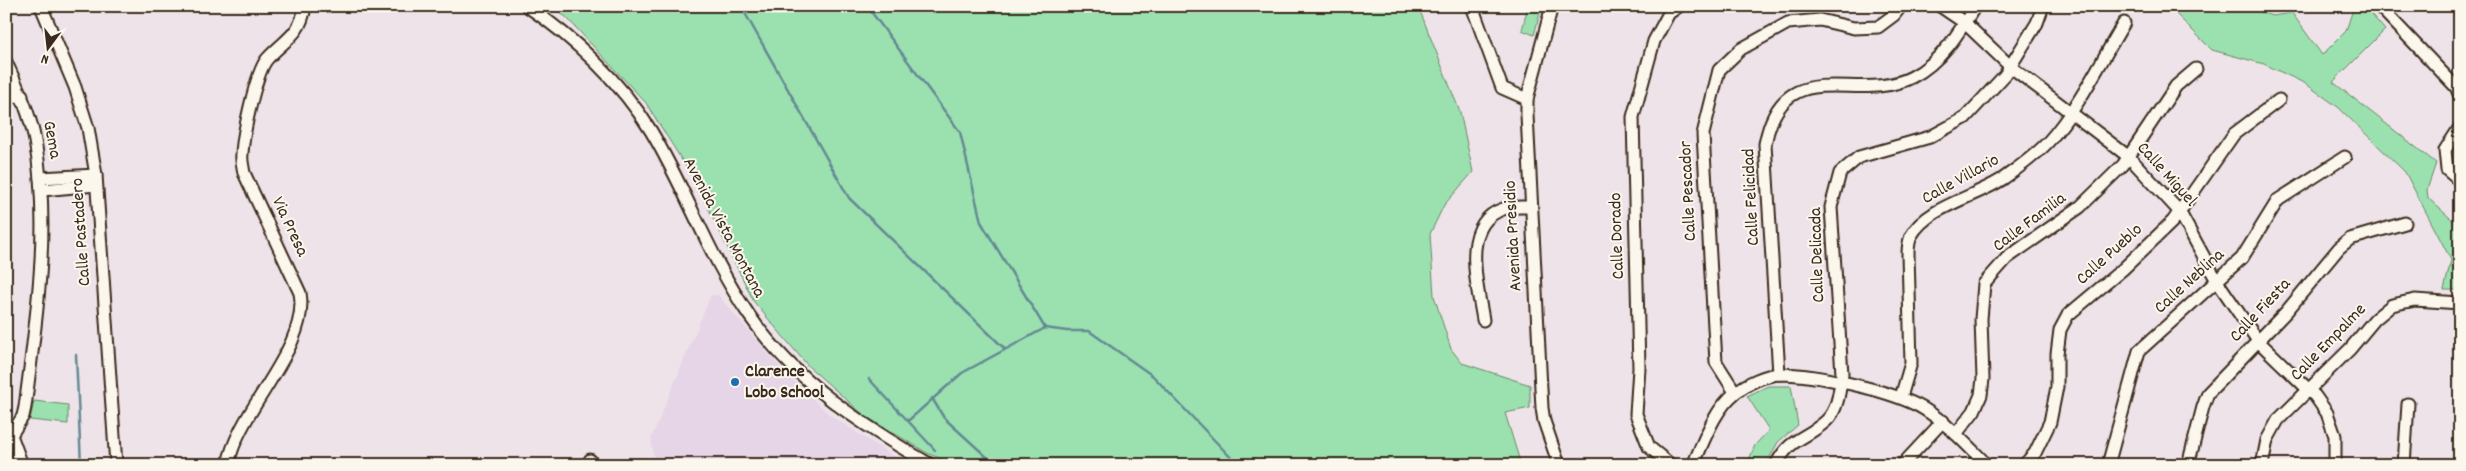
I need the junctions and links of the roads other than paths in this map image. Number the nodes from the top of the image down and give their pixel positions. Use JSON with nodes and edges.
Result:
{"nodes":[{"id":1,"x":41,"y":6,"type":"edge"},
{"id":2,"x":305,"y":6,"type":"edge"},
{"id":3,"x":526,"y":6,"type":"edge"},
{"id":4,"x":1472,"y":6,"type":"edge"},
{"id":5,"x":1552,"y":6,"type":"edge"},
{"id":6,"x":1679,"y":6,"type":"edge"},
{"id":7,"x":1901,"y":6,"type":"edge"},
{"id":8,"x":1940,"y":6,"type":"edge"},
{"id":9,"x":1975,"y":6,"type":"edge"},
{"id":10,"x":2043,"y":6,"type":"edge"},
{"id":11,"x":2379,"y":6,"type":"edge"},
{"id":12,"x":1964,"y":23,"type":"junction"},
{"id":13,"x":2124,"y":23,"type":"dead end"},
{"id":14,"x":6,"y":62,"type":"edge"},
{"id":15,"x":2011,"y":67,"type":"junction"},
{"id":16,"x":2196,"y":69,"type":"dead end"},
{"id":17,"x":22,"y":95,"type":"junction"},
{"id":18,"x":2460,"y":96,"type":"edge"},
{"id":19,"x":6,"y":99,"type":"edge"},
{"id":20,"x":1528,"y":99,"type":"junction"},
{"id":21,"x":2279,"y":100,"type":"dead end"},
{"id":22,"x":2069,"y":112,"type":"junction"},
{"id":23,"x":2460,"y":127,"type":"edge"},
{"id":24,"x":2129,"y":157,"type":"junction"},
{"id":25,"x":2345,"y":158,"type":"dead end"},
{"id":26,"x":96,"y":180,"type":"junction"},
{"id":27,"x":2460,"y":181,"type":"edge"},
{"id":28,"x":41,"y":184,"type":"junction"},
{"id":29,"x":1530,"y":207,"type":"junction"},
{"id":30,"x":2179,"y":211,"type":"junction"},
{"id":31,"x":2404,"y":223,"type":"dead end"},
{"id":32,"x":2217,"y":281,"type":"junction"},
{"id":33,"x":2460,"y":303,"type":"edge"},
{"id":34,"x":1483,"y":320,"type":"dead end"},
{"id":35,"x":2258,"y":341,"type":"junction"},
{"id":36,"x":1779,"y":374,"type":"junction"},
{"id":37,"x":1841,"y":383,"type":"junction"},
{"id":38,"x":2309,"y":390,"type":"junction"},
{"id":39,"x":1735,"y":392,"type":"junction"},
{"id":40,"x":1902,"y":397,"type":"junction"},
{"id":41,"x":2408,"y":404,"type":"dead end"},
{"id":42,"x":1943,"y":422,"type":"junction"},
{"id":43,"x":9,"y":433,"type":"edge"},
{"id":44,"x":1956,"y":434,"type":"junction"},
{"id":45,"x":22,"y":465,"type":"edge"},
{"id":46,"x":116,"y":465,"type":"edge"},
{"id":47,"x":228,"y":465,"type":"edge"},
{"id":48,"x":931,"y":465,"type":"edge"},
{"id":49,"x":1559,"y":465,"type":"edge"},
{"id":50,"x":1671,"y":465,"type":"edge"},
{"id":51,"x":1693,"y":465,"type":"edge"},
{"id":52,"x":1776,"y":465,"type":"edge"},
{"id":53,"x":1902,"y":465,"type":"edge"},
{"id":54,"x":1987,"y":465,"type":"edge"},
{"id":55,"x":2024,"y":465,"type":"edge"},
{"id":56,"x":2108,"y":465,"type":"edge"},
{"id":57,"x":2188,"y":465,"type":"edge"},
{"id":58,"x":2262,"y":465,"type":"edge"},
{"id":59,"x":2335,"y":465,"type":"edge"},
{"id":60,"x":2404,"y":465,"type":"edge"}],
"edges":[{"from":1,"to":26,"type":"street","name":"Calle Pastadero"},
{"from":2,"to":47,"type":"street","name":"Via Presa"},
{"from":3,"to":48,"type":"street","name":"Avenida Vista Montana"},
{"from":4,"to":20,"type":"street"},
{"from":5,"to":20,"type":"street","name":"Avenida Presidio"},
{"from":6,"to":50,"type":"street","name":"Calle Dorado"},
{"from":7,"to":39,"type":"street","name":"Calle Pescador"},
{"from":8,"to":12,"type":"street","name":"Calle Miguel"},
{"from":9,"to":12,"type":"street","name":"Calle Felicidad"},
{"from":10,"to":15,"type":"street","name":"Calle Delicada"},
{"from":11,"to":18,"type":"street"},
{"from":12,"to":15,"type":"street","name":"Calle Miguel"},
{"from":12,"to":36,"type":"street","name":"Calle Felicidad"},
{"from":13,"to":22,"type":"street","name":"Calle Villario"},
{"from":14,"to":17,"type":"street","name":"Gema"},
{"from":15,"to":22,"type":"street","name":"Calle Miguel"},
{"from":15,"to":37,"type":"street","name":"Calle Delicada"},
{"from":16,"to":24,"type":"street","name":"Calle Familia"},
{"from":17,"to":19,"type":"street"},
{"from":17,"to":28,"type":"street","name":"Gema"},
{"from":20,"to":29,"type":"street","name":"Avenida Presidio"},
{"from":21,"to":30,"type":"street","name":"Calle Pueblo"},
{"from":22,"to":24,"type":"street","name":"Calle Miguel"},
{"from":22,"to":40,"type":"street","name":"Calle Villario"},
{"from":23,"to":27,"type":"street"},
{"from":24,"to":30,"type":"street","name":"Calle Miguel"},
{"from":24,"to":44,"type":"street","name":"Calle Familia"},
{"from":25,"to":32,"type":"street","name":"Calle Neblina"},
{"from":26,"to":28,"type":"street"},
{"from":26,"to":46,"type":"street","name":"Calle Pastadero"},
{"from":28,"to":43,"type":"street","name":"Gema"},
{"from":29,"to":34,"type":"street"},
{"from":29,"to":49,"type":"street","name":"Avenida Presidio"},
{"from":30,"to":32,"type":"street","name":"Calle Miguel"},
{"from":30,"to":55,"type":"street","name":"Calle Pueblo"},
{"from":31,"to":35,"type":"street","name":"Calle Fiesta"},
{"from":32,"to":35,"type":"street","name":"Calle Miguel"},
{"from":32,"to":56,"type":"street","name":"Calle Neblina"},
{"from":33,"to":38,"type":"street","name":"Calle Empalme"},
{"from":35,"to":38,"type":"street","name":"Calle Miguel"},
{"from":35,"to":57,"type":"street","name":"Calle Fiesta"},
{"from":36,"to":37,"type":"street"},
{"from":36,"to":39,"type":"street"},
{"from":37,"to":40,"type":"street"},
{"from":37,"to":52,"type":"street","name":"Calle Delicada"},
{"from":38,"to":58,"type":"street","name":"Calle Empalme"},
{"from":38,"to":59,"type":"street","name":"Calle Miguel"},
{"from":39,"to":51,"type":"street"},
{"from":40,"to":42,"type":"street"},
{"from":41,"to":60,"type":"street"},
{"from":42,"to":44,"type":"street"},
{"from":42,"to":53,"type":"street"},
{"from":43,"to":45,"type":"street"},
{"from":44,"to":54,"type":"street"}]}
